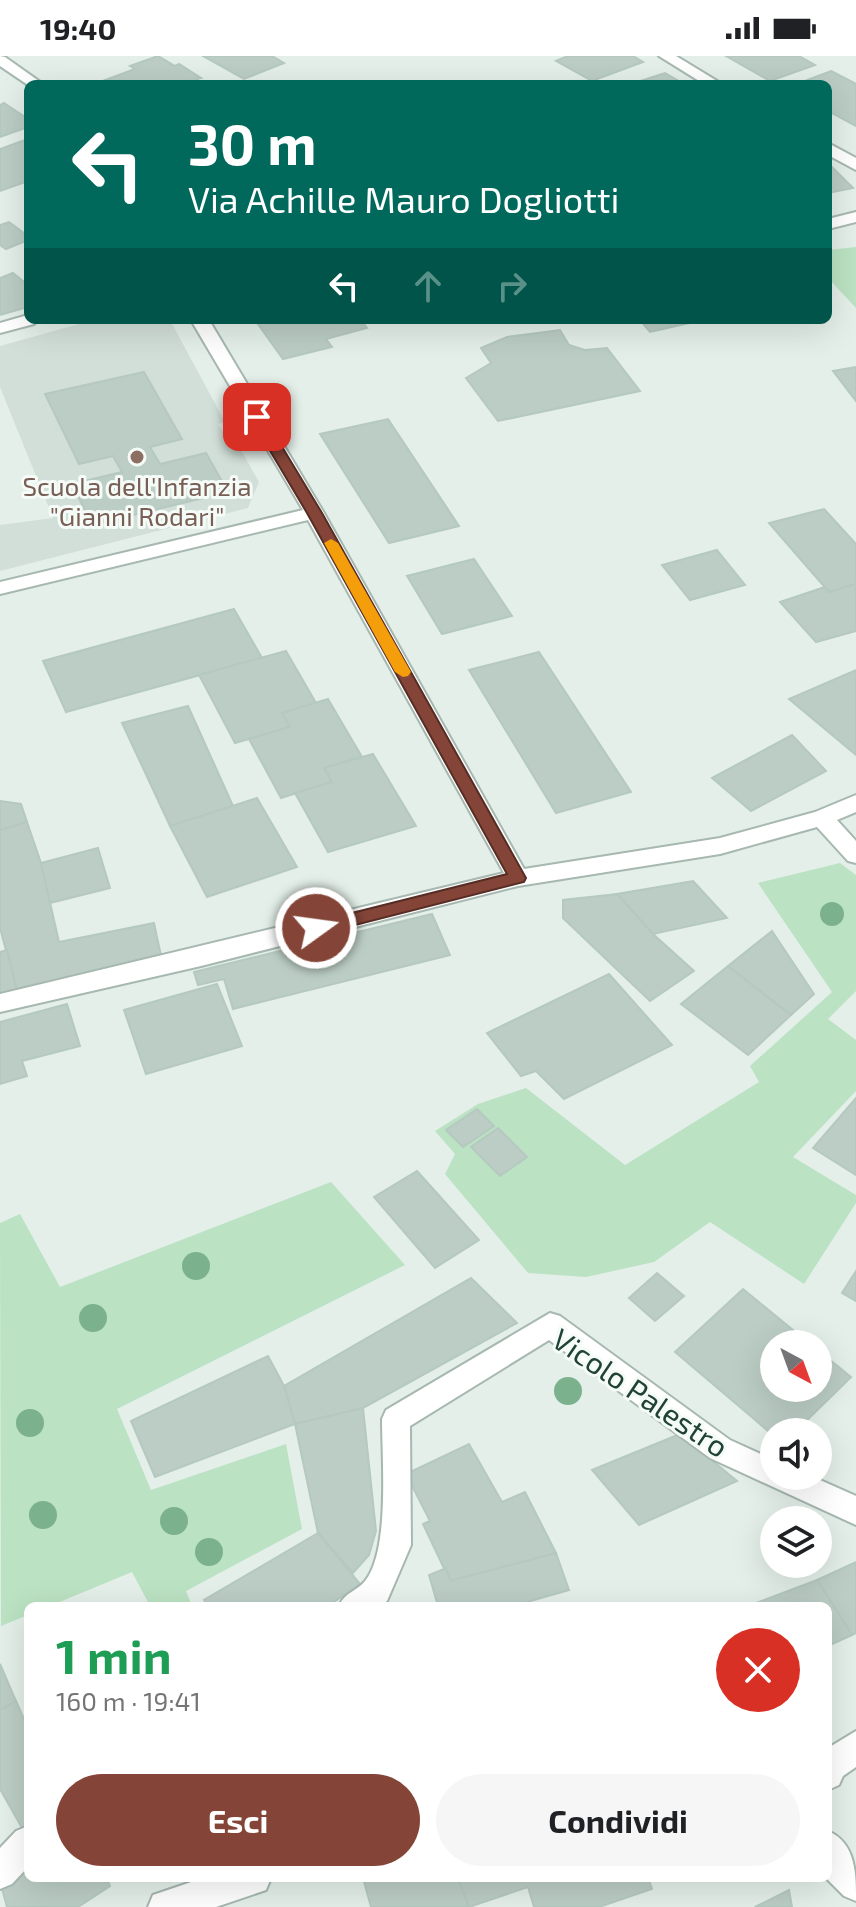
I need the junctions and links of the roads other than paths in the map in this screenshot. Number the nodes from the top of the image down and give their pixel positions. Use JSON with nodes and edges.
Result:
{"nodes":[{"id":1,"x":666,"y":56,"type":"edge"},
{"id":2,"x":0,"y":60,"type":"edge"},
{"id":3,"x":30,"y":80,"type":"edge"},
{"id":4,"x":708,"y":80,"type":"edge"},
{"id":5,"x":832,"y":150,"type":"edge"},
{"id":6,"x":856,"y":165,"type":"edge"},
{"id":7,"x":856,"y":217,"type":"edge"},
{"id":8,"x":832,"y":223,"type":"edge"},
{"id":9,"x":832,"y":234,"type":"edge"},
{"id":10,"x":856,"y":235,"type":"edge"},
{"id":11,"x":24,"y":321,"type":"edge"},
{"id":12,"x":202,"y":324,"type":"edge"},
{"id":13,"x":0,"y":328,"type":"edge"},
{"id":14,"x":314,"y":513,"type":"junction"},
{"id":15,"x":0,"y":588,"type":"edge"},
{"id":16,"x":856,"y":803,"type":"edge"},
{"id":17,"x":822,"y":818,"type":"junction"},
{"id":18,"x":856,"y":855,"type":"edge"},
{"id":19,"x":518,"y":878,"type":"junction"},
{"id":20,"x":0,"y":1003,"type":"edge"},
{"id":21,"x":760,"y":1467,"type":"edge"},
{"id":22,"x":810,"y":1490,"type":"edge"},
{"id":23,"x":856,"y":1511,"type":"edge"},
{"id":24,"x":360,"y":1602,"type":"edge"},
{"id":25,"x":24,"y":1847,"type":"edge"},
{"id":26,"x":832,"y":1855,"type":"edge"},
{"id":27,"x":0,"y":1872,"type":"edge"},
{"id":28,"x":242,"y":1882,"type":"edge"},
{"id":29,"x":856,"y":1884,"type":"edge"},
{"id":30,"x":165,"y":1907,"type":"edge"}],
"edges":[{"from":1,"to":4,"type":"street"},
{"from":2,"to":3,"type":"street"},
{"from":5,"to":6,"type":"street"},
{"from":7,"to":8,"type":"street"},
{"from":9,"to":10,"type":"street"},
{"from":11,"to":13,"type":"street"},
{"from":12,"to":14,"type":"street"},
{"from":14,"to":15,"type":"street"},
{"from":14,"to":19,"type":"street"},
{"from":16,"to":17,"type":"street"},
{"from":17,"to":18,"type":"street"},
{"from":17,"to":19,"type":"street"},
{"from":19,"to":20,"type":"street"},
{"from":21,"to":24,"type":"street","name":"Vicolo Palestro"},
{"from":22,"to":23,"type":"street","name":"Vicolo Palestro"},
{"from":25,"to":27,"type":"street"},
{"from":26,"to":29,"type":"street"},
{"from":28,"to":30,"type":"street"}]}
